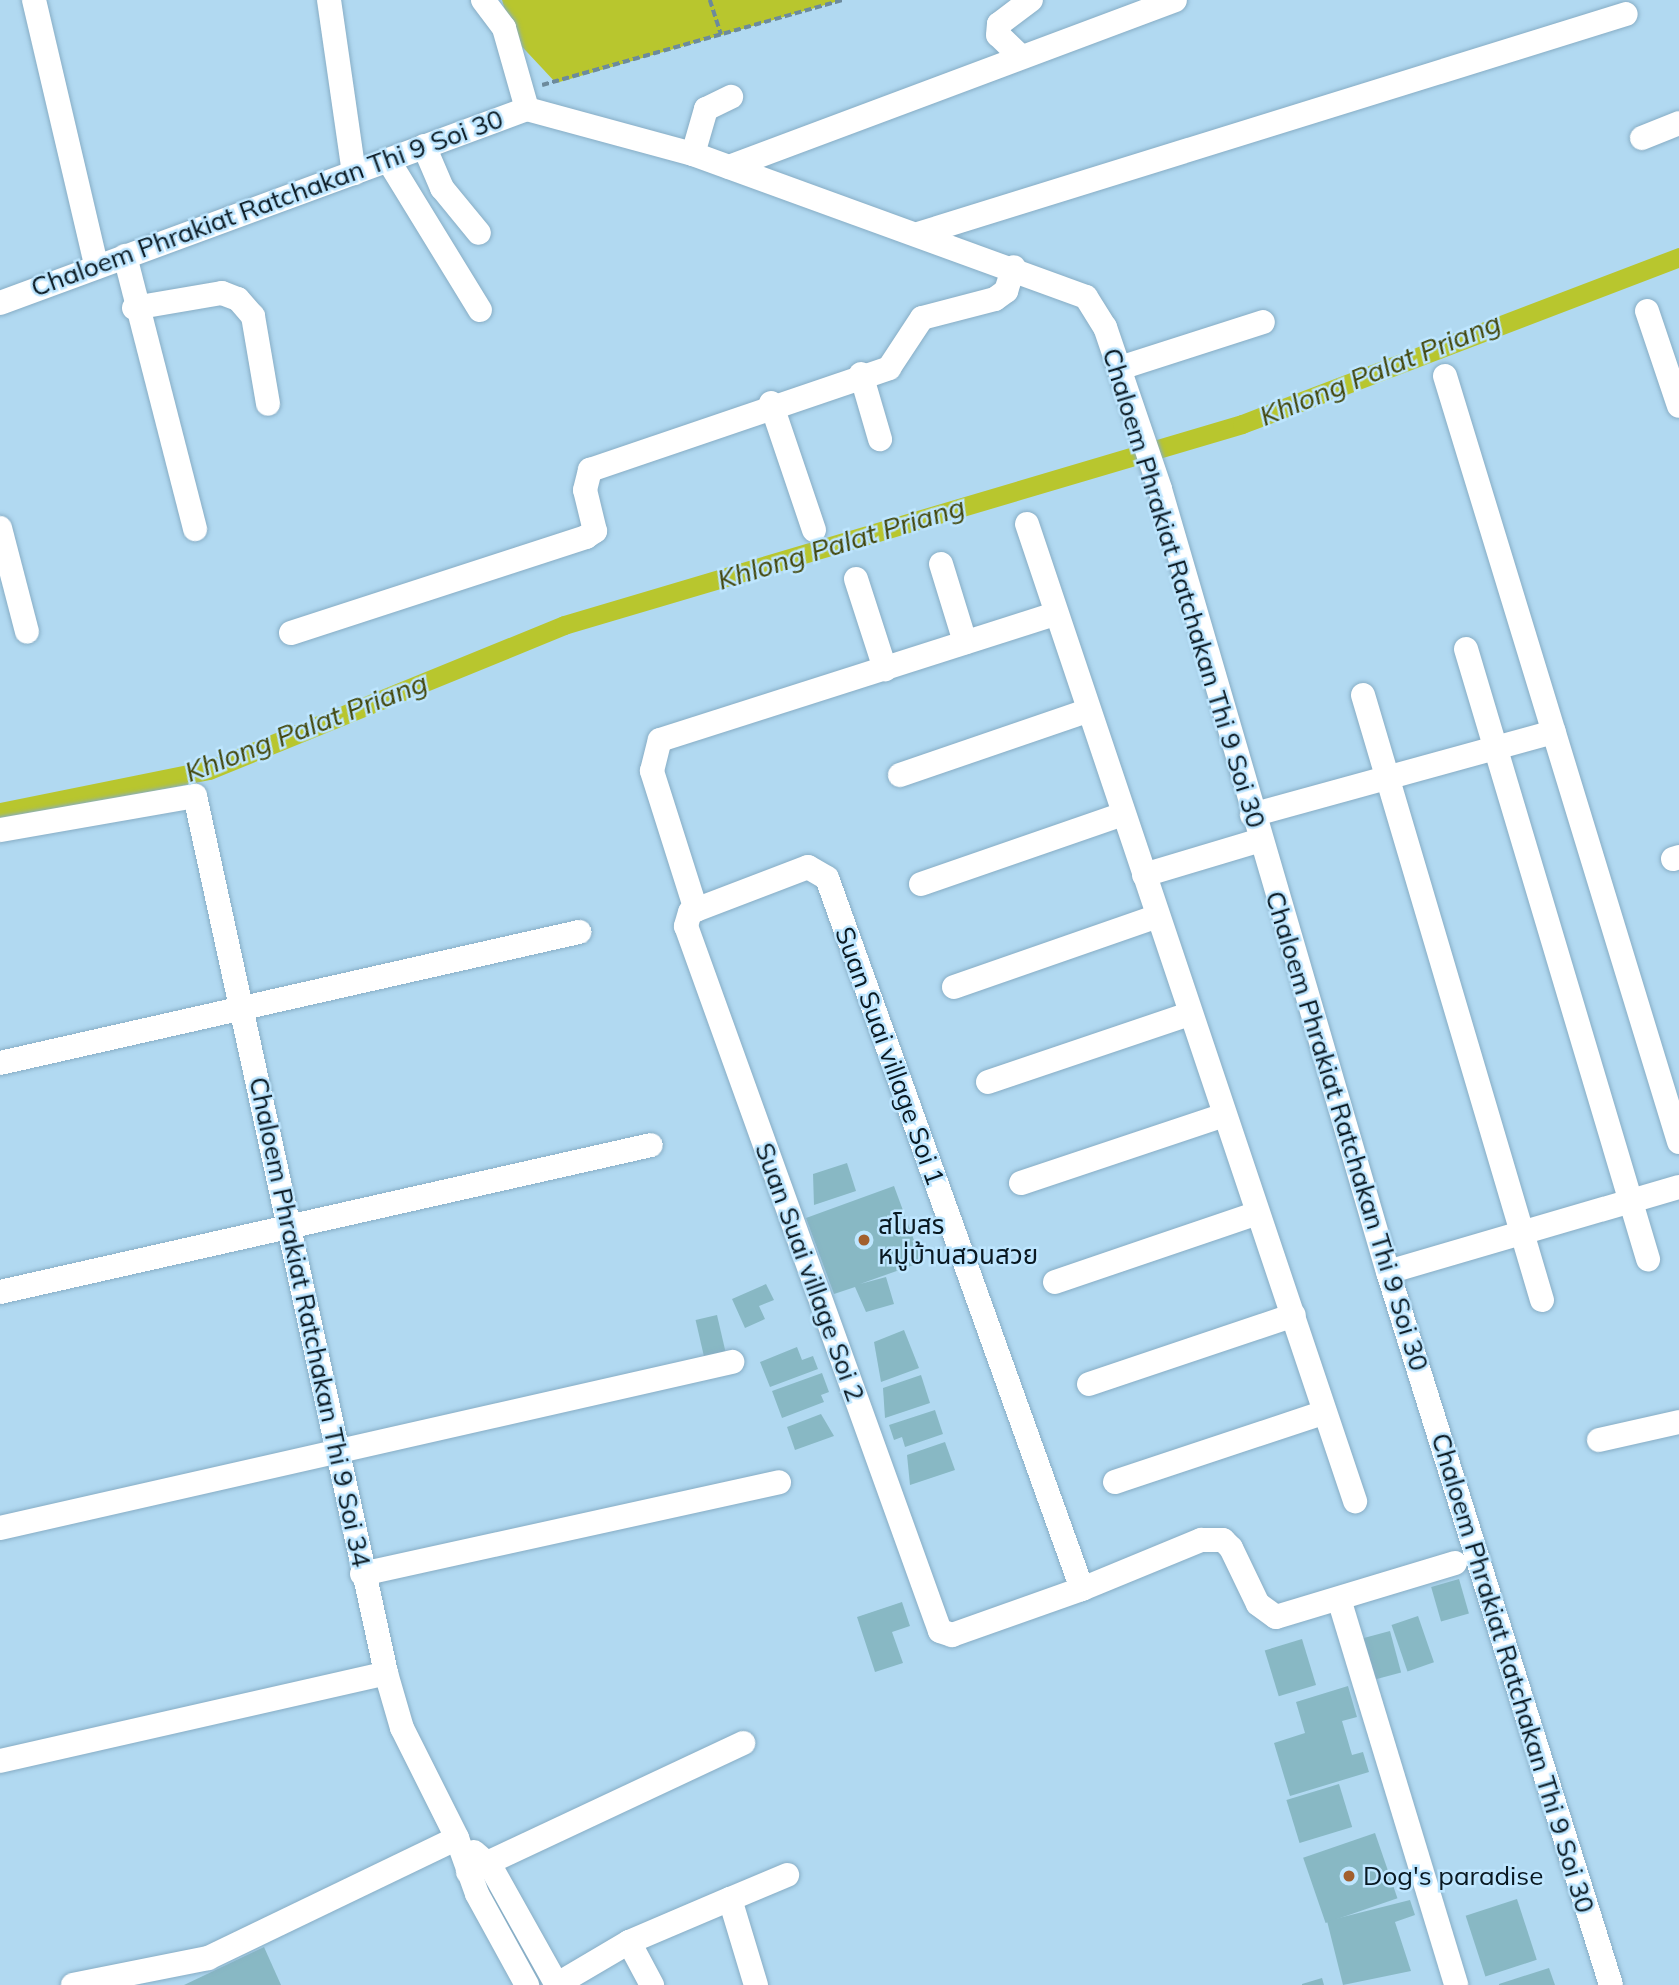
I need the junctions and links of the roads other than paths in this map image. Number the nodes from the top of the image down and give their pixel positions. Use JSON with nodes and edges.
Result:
{"nodes":[{"id":1,"x":34,"y":0,"type":"edge"},
{"id":2,"x":329,"y":0,"type":"edge"},
{"id":3,"x":483,"y":0,"type":"edge"},
{"id":4,"x":1031,"y":0,"type":"edge"},
{"id":5,"x":1175,"y":0,"type":"edge"},
{"id":6,"x":1626,"y":14,"type":"dead end"},
{"id":7,"x":1020,"y":56,"type":"junction"},
{"id":8,"x":731,"y":97,"type":"dead end"},
{"id":9,"x":525,"y":100,"type":"junction"},
{"id":10,"x":1679,"y":123,"type":"edge"},
{"id":11,"x":1642,"y":138,"type":"dead end"},
{"id":12,"x":424,"y":146,"type":"junction"},
{"id":13,"x":693,"y":154,"type":"junction"},
{"id":14,"x":388,"y":160,"type":"junction"},
{"id":15,"x":729,"y":167,"type":"junction"},
{"id":16,"x":354,"y":173,"type":"junction"},
{"id":17,"x":479,"y":233,"type":"dead end"},
{"id":18,"x":918,"y":234,"type":"junction"},
{"id":19,"x":125,"y":256,"type":"junction"},
{"id":20,"x":96,"y":265,"type":"junction"},
{"id":21,"x":1014,"y":267,"type":"junction"},
{"id":22,"x":0,"y":303,"type":"edge"},
{"id":23,"x":134,"y":308,"type":"junction"},
{"id":24,"x":480,"y":310,"type":"dead end"},
{"id":25,"x":1647,"y":310,"type":"dead end"},
{"id":26,"x":1262,"y":322,"type":"dead end"},
{"id":27,"x":1121,"y":368,"type":"junction"},
{"id":28,"x":861,"y":374,"type":"junction"},
{"id":29,"x":1445,"y":376,"type":"dead end"},
{"id":30,"x":771,"y":403,"type":"junction"},
{"id":31,"x":268,"y":404,"type":"dead end"},
{"id":32,"x":1679,"y":406,"type":"edge"},
{"id":33,"x":880,"y":439,"type":"dead end"},
{"id":34,"x":1027,"y":524,"type":"dead end"},
{"id":35,"x":0,"y":528,"type":"edge"},
{"id":36,"x":195,"y":529,"type":"dead end"},
{"id":37,"x":814,"y":530,"type":"dead end"},
{"id":38,"x":941,"y":564,"type":"dead end"},
{"id":39,"x":856,"y":579,"type":"dead end"},
{"id":40,"x":1056,"y":614,"type":"junction"},
{"id":41,"x":27,"y":632,"type":"dead end"},
{"id":42,"x":291,"y":634,"type":"dead end"},
{"id":43,"x":965,"y":642,"type":"junction"},
{"id":44,"x":1466,"y":649,"type":"dead end"},
{"id":45,"x":885,"y":669,"type":"junction"},
{"id":46,"x":1363,"y":695,"type":"dead end"},
{"id":47,"x":1087,"y":711,"type":"junction"},
{"id":48,"x":1554,"y":732,"type":"junction"},
{"id":49,"x":1496,"y":746,"type":"junction"},
{"id":50,"x":900,"y":775,"type":"dead end"},
{"id":51,"x":1387,"y":779,"type":"junction"},
{"id":52,"x":1123,"y":814,"type":"junction"},
{"id":53,"x":1252,"y":815,"type":"junction"},
{"id":54,"x":0,"y":830,"type":"edge"},
{"id":55,"x":1261,"y":840,"type":"junction"},
{"id":56,"x":1144,"y":875,"type":"junction"},
{"id":57,"x":922,"y":884,"type":"dead end"},
{"id":58,"x":696,"y":909,"type":"junction"},
{"id":59,"x":1158,"y":916,"type":"junction"},
{"id":60,"x":579,"y":932,"type":"dead end"},
{"id":61,"x":954,"y":987,"type":"dead end"},
{"id":62,"x":244,"y":1008,"type":"junction"},
{"id":63,"x":1189,"y":1014,"type":"junction"},
{"id":64,"x":0,"y":1063,"type":"edge"},
{"id":65,"x":988,"y":1082,"type":"dead end"},
{"id":66,"x":1224,"y":1115,"type":"junction"},
{"id":67,"x":1679,"y":1142,"type":"edge"},
{"id":68,"x":652,"y":1144,"type":"dead end"},
{"id":69,"x":1021,"y":1183,"type":"dead end"},
{"id":70,"x":1679,"y":1186,"type":"edge"},
{"id":71,"x":1632,"y":1201,"type":"junction"},
{"id":72,"x":1258,"y":1213,"type":"junction"},
{"id":73,"x":291,"y":1227,"type":"junction"},
{"id":74,"x":1522,"y":1234,"type":"junction"},
{"id":75,"x":1648,"y":1259,"type":"dead end"},
{"id":76,"x":1388,"y":1272,"type":"junction"},
{"id":77,"x":1055,"y":1282,"type":"dead end"},
{"id":78,"x":0,"y":1292,"type":"edge"},
{"id":79,"x":1542,"y":1300,"type":"dead end"},
{"id":80,"x":1294,"y":1315,"type":"junction"},
{"id":81,"x":732,"y":1362,"type":"dead end"},
{"id":82,"x":1089,"y":1384,"type":"dead end"},
{"id":83,"x":1325,"y":1412,"type":"junction"},
{"id":84,"x":1679,"y":1422,"type":"edge"},
{"id":85,"x":1599,"y":1440,"type":"dead end"},
{"id":86,"x":336,"y":1451,"type":"junction"},
{"id":87,"x":779,"y":1482,"type":"dead end"},
{"id":88,"x":1115,"y":1482,"type":"dead end"},
{"id":89,"x":1355,"y":1501,"type":"dead end"},
{"id":90,"x":0,"y":1528,"type":"edge"},
{"id":91,"x":1455,"y":1563,"type":"dead end"},
{"id":92,"x":362,"y":1574,"type":"junction"},
{"id":93,"x":1082,"y":1589,"type":"junction"},
{"id":94,"x":1339,"y":1599,"type":"junction"},
{"id":95,"x":386,"y":1673,"type":"junction"},
{"id":96,"x":743,"y":1743,"type":"dead end"},
{"id":97,"x":0,"y":1761,"type":"edge"},
{"id":98,"x":457,"y":1838,"type":"junction"},
{"id":99,"x":477,"y":1867,"type":"junction"},
{"id":100,"x":787,"y":1875,"type":"dead end"},
{"id":101,"x":730,"y":1899,"type":"junction"},
{"id":102,"x":629,"y":1942,"type":"junction"},
{"id":103,"x":73,"y":1985,"type":"edge"},
{"id":104,"x":527,"y":1985,"type":"edge"},
{"id":105,"x":556,"y":1985,"type":"edge"},
{"id":106,"x":652,"y":1985,"type":"edge"},
{"id":107,"x":756,"y":1985,"type":"edge"},
{"id":108,"x":1456,"y":1985,"type":"edge"},
{"id":109,"x":1611,"y":1985,"type":"edge"}],
"edges":[{"from":1,"to":20,"type":"street"},
{"from":2,"to":16,"type":"street"},
{"from":3,"to":9,"type":"street"},
{"from":4,"to":7,"type":"street"},
{"from":5,"to":7,"type":"street"},
{"from":6,"to":18,"type":"street"},
{"from":7,"to":15,"type":"street"},
{"from":8,"to":13,"type":"street"},
{"from":9,"to":12,"type":"street","name":"Chaloem Phrakiat Ratchakan Thi 9 Soi 30"},
{"from":9,"to":13,"type":"street","name":"Chaloem Phrakiat Ratchakan Thi 9 Soi 30"},
{"from":10,"to":11,"type":"street"},
{"from":12,"to":14,"type":"street","name":"Chaloem Phrakiat Ratchakan Thi 9 Soi 30"},
{"from":12,"to":17,"type":"street"},
{"from":13,"to":15,"type":"street","name":"Chaloem Phrakiat Ratchakan Thi 9 Soi 30"},
{"from":14,"to":16,"type":"street","name":"Chaloem Phrakiat Ratchakan Thi 9 Soi 30"},
{"from":14,"to":24,"type":"street"},
{"from":15,"to":18,"type":"street","name":"Chaloem Phrakiat Ratchakan Thi 9 Soi 30"},
{"from":16,"to":19,"type":"street","name":"Chaloem Phrakiat Ratchakan Thi 9 Soi 30"},
{"from":18,"to":21,"type":"street","name":"Chaloem Phrakiat Ratchakan Thi 9 Soi 30"},
{"from":19,"to":20,"type":"street","name":"Chaloem Phrakiat Ratchakan Thi 9 Soi 30"},
{"from":19,"to":23,"type":"street"},
{"from":20,"to":22,"type":"street","name":"Chaloem Phrakiat Ratchakan Thi 9 Soi 30"},
{"from":21,"to":27,"type":"street","name":"Chaloem Phrakiat Ratchakan Thi 9 Soi 30"},
{"from":21,"to":28,"type":"street"},
{"from":23,"to":31,"type":"street"},
{"from":23,"to":36,"type":"street"},
{"from":25,"to":32,"type":"street"},
{"from":26,"to":27,"type":"street"},
{"from":27,"to":53,"type":"street","name":"Chaloem Phrakiat Ratchakan Thi 9 Soi 30"},
{"from":28,"to":30,"type":"street"},
{"from":28,"to":33,"type":"street"},
{"from":29,"to":48,"type":"street"},
{"from":30,"to":37,"type":"street"},
{"from":30,"to":42,"type":"street"},
{"from":34,"to":40,"type":"street"},
{"from":35,"to":41,"type":"street"},
{"from":38,"to":43,"type":"street"},
{"from":39,"to":45,"type":"street"},
{"from":40,"to":43,"type":"street"},
{"from":40,"to":47,"type":"street"},
{"from":43,"to":45,"type":"street"},
{"from":44,"to":49,"type":"street"},
{"from":45,"to":58,"type":"street"},
{"from":46,"to":51,"type":"street"},
{"from":47,"to":50,"type":"street"},
{"from":47,"to":52,"type":"street"},
{"from":48,"to":49,"type":"street"},
{"from":48,"to":67,"type":"street"},
{"from":49,"to":51,"type":"street"},
{"from":49,"to":71,"type":"street"},
{"from":51,"to":53,"type":"street"},
{"from":51,"to":74,"type":"street"},
{"from":52,"to":56,"type":"street"},
{"from":52,"to":57,"type":"street"},
{"from":53,"to":55,"type":"street","name":"Chaloem Phrakiat Ratchakan Thi 9 Soi 30"},
{"from":54,"to":62,"type":"street","name":"Chaloem Phrakiat Ratchakan Thi 9 Soi 34"},
{"from":55,"to":56,"type":"street"},
{"from":55,"to":76,"type":"street","name":"Chaloem Phrakiat Ratchakan Thi 9 Soi 30"},
{"from":56,"to":59,"type":"street"},
{"from":58,"to":93,"type":"street","name":"Suan Suai village Soi 1"},
{"from":58,"to":93,"type":"street","name":"Suan Suai village Soi 2"},
{"from":59,"to":61,"type":"street"},
{"from":59,"to":63,"type":"street"},
{"from":60,"to":62,"type":"street"},
{"from":62,"to":64,"type":"street"},
{"from":62,"to":73,"type":"street","name":"Chaloem Phrakiat Ratchakan Thi 9 Soi 34"},
{"from":63,"to":65,"type":"street"},
{"from":63,"to":66,"type":"street"},
{"from":66,"to":69,"type":"street"},
{"from":66,"to":72,"type":"street"},
{"from":68,"to":73,"type":"street"},
{"from":70,"to":71,"type":"street"},
{"from":71,"to":74,"type":"street"},
{"from":71,"to":75,"type":"street"},
{"from":72,"to":77,"type":"street"},
{"from":72,"to":80,"type":"street"},
{"from":73,"to":78,"type":"street"},
{"from":73,"to":86,"type":"street","name":"Chaloem Phrakiat Ratchakan Thi 9 Soi 34"},
{"from":74,"to":76,"type":"street"},
{"from":74,"to":79,"type":"street"},
{"from":76,"to":109,"type":"street","name":"Chaloem Phrakiat Ratchakan Thi 9 Soi 30"},
{"from":80,"to":82,"type":"street"},
{"from":80,"to":83,"type":"street"},
{"from":81,"to":86,"type":"street"},
{"from":83,"to":88,"type":"street"},
{"from":83,"to":89,"type":"street"},
{"from":84,"to":85,"type":"street"},
{"from":86,"to":90,"type":"street"},
{"from":86,"to":92,"type":"street","name":"Chaloem Phrakiat Ratchakan Thi 9 Soi 34"},
{"from":87,"to":92,"type":"street"},
{"from":91,"to":94,"type":"street"},
{"from":92,"to":95,"type":"street","name":"Chaloem Phrakiat Ratchakan Thi 9 Soi 34"},
{"from":93,"to":94,"type":"street"},
{"from":94,"to":108,"type":"street"},
{"from":95,"to":97,"type":"street"},
{"from":95,"to":98,"type":"street","name":"Chaloem Phrakiat Ratchakan Thi 9 Soi 34"},
{"from":96,"to":99,"type":"street"},
{"from":98,"to":99,"type":"street","name":"Chaloem Phrakiat Ratchakan Thi 9 Soi 34"},
{"from":98,"to":103,"type":"street"},
{"from":99,"to":104,"type":"street","name":"Chaloem Phrakiat Ratchakan Thi 9 Soi 34"},
{"from":99,"to":105,"type":"street","name":"Chaloem Phrakiat Ratchakan Thi 9 Soi 34"},
{"from":100,"to":101,"type":"street"},
{"from":101,"to":102,"type":"street"},
{"from":101,"to":107,"type":"street"},
{"from":102,"to":105,"type":"street"},
{"from":102,"to":106,"type":"street"}]}
